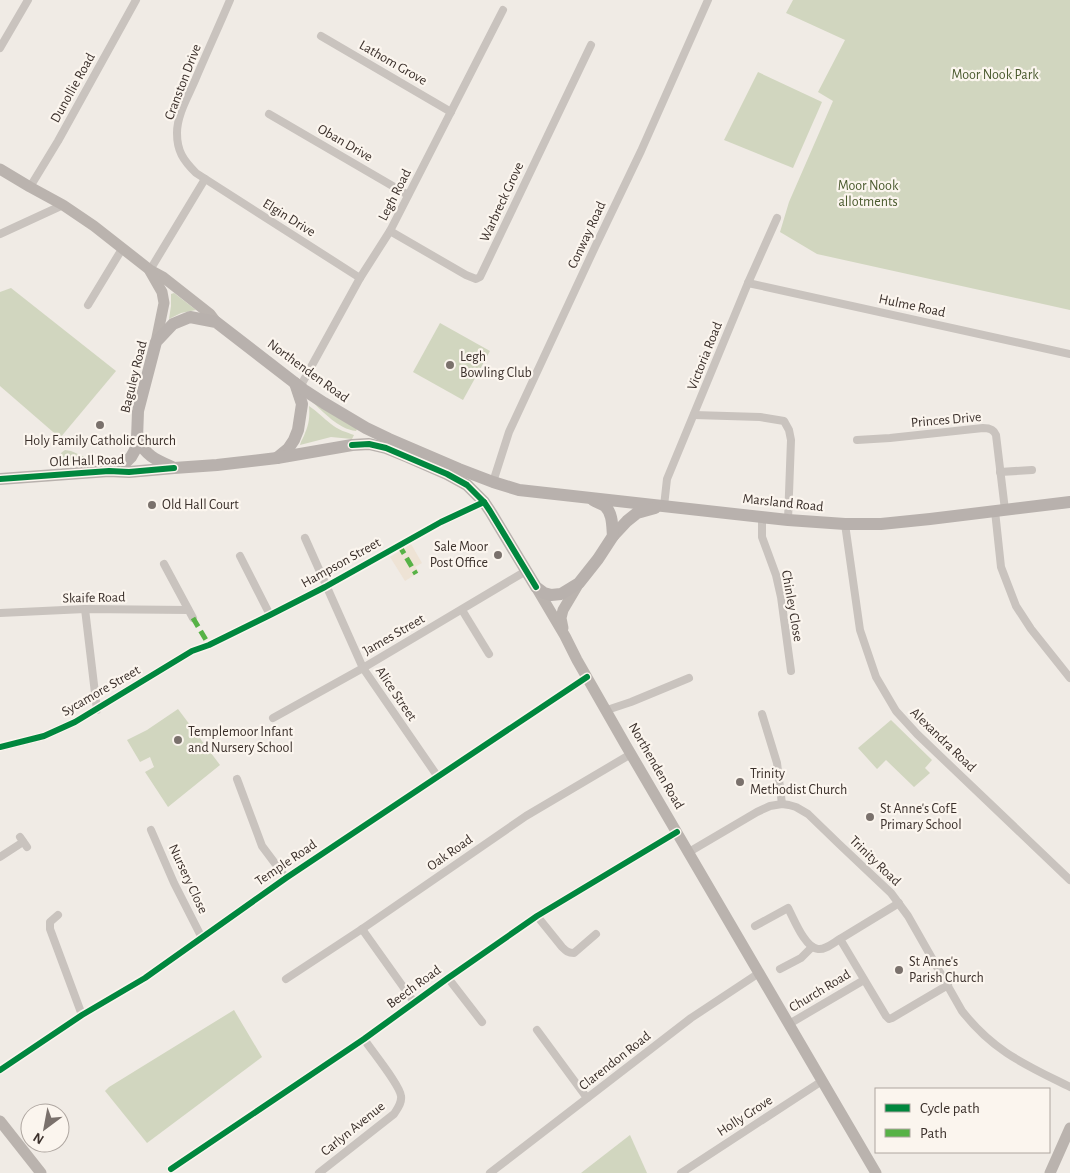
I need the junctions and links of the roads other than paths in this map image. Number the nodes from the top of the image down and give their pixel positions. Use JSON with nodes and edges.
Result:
{"nodes":[{"id":1,"x":28,"y":0,"type":"edge"},
{"id":2,"x":136,"y":0,"type":"edge"},
{"id":3,"x":230,"y":0,"type":"edge"},
{"id":4,"x":708,"y":0,"type":"edge"},
{"id":5,"x":503,"y":10,"type":"dead end"},
{"id":6,"x":322,"y":36,"type":"dead end"},
{"id":7,"x":591,"y":46,"type":"dead end"},
{"id":8,"x":0,"y":48,"type":"edge"},
{"id":9,"x":451,"y":112,"type":"junction"},
{"id":10,"x":269,"y":114,"type":"dead end"},
{"id":11,"x":0,"y":169,"type":"edge"},
{"id":12,"x":205,"y":179,"type":"junction"},
{"id":13,"x":30,"y":187,"type":"junction"},
{"id":14,"x":408,"y":195,"type":"junction"},
{"id":15,"x":63,"y":205,"type":"junction"},
{"id":16,"x":777,"y":218,"type":"dead end"},
{"id":17,"x":390,"y":231,"type":"junction"},
{"id":18,"x":0,"y":234,"type":"edge"},
{"id":19,"x":122,"y":249,"type":"junction"},
{"id":20,"x":150,"y":270,"type":"junction"},
{"id":21,"x":360,"y":278,"type":"junction"},
{"id":22,"x":748,"y":283,"type":"junction"},
{"id":23,"x":88,"y":304,"type":"dead end"},
{"id":24,"x":216,"y":322,"type":"junction"},
{"id":25,"x":156,"y":342,"type":"junction"},
{"id":26,"x":1070,"y":354,"type":"edge"},
{"id":27,"x":298,"y":385,"type":"junction"},
{"id":28,"x":694,"y":415,"type":"junction"},
{"id":29,"x":137,"y":439,"type":"junction"},
{"id":30,"x":857,"y":440,"type":"dead end"},
{"id":31,"x":352,"y":445,"type":"joint"},
{"id":32,"x":277,"y":458,"type":"junction"},
{"id":33,"x":174,"y":468,"type":"junction"},
{"id":34,"x":1032,"y":470,"type":"dead end"},
{"id":35,"x":109,"y":471,"type":"junction"},
{"id":36,"x":1000,"y":472,"type":"junction"},
{"id":37,"x":0,"y":479,"type":"edge"},
{"id":38,"x":493,"y":482,"type":"junction"},
{"id":39,"x":585,"y":497,"type":"junction"},
{"id":40,"x":484,"y":502,"type":"junction"},
{"id":41,"x":1070,"y":502,"type":"edge"},
{"id":42,"x":664,"y":506,"type":"junction"},
{"id":43,"x":1000,"y":511,"type":"junction"},
{"id":44,"x":762,"y":516,"type":"junction"},
{"id":45,"x":788,"y":520,"type":"junction"},
{"id":46,"x":845,"y":524,"type":"junction"},
{"id":47,"x":613,"y":536,"type":"junction"},
{"id":48,"x":305,"y":538,"type":"dead end"},
{"id":49,"x":240,"y":556,"type":"dead end"},
{"id":50,"x":164,"y":564,"type":"dead end"},
{"id":51,"x":526,"y":571,"type":"junction"},
{"id":52,"x":579,"y":583,"type":"junction"},
{"id":53,"x":326,"y":587,"type":"junction"},
{"id":54,"x":536,"y":587,"type":"junction"},
{"id":55,"x":85,"y":610,"type":"junction"},
{"id":56,"x":188,"y":610,"type":"junction"},
{"id":57,"x":462,"y":610,"type":"junction"},
{"id":58,"x":0,"y":613,"type":"edge"},
{"id":59,"x":270,"y":616,"type":"junction"},
{"id":60,"x":192,"y":618,"type":"dead end"},
{"id":61,"x":565,"y":636,"type":"junction"},
{"id":62,"x":209,"y":645,"type":"joint"},
{"id":63,"x":489,"y":654,"type":"dead end"},
{"id":64,"x":363,"y":668,"type":"junction"},
{"id":65,"x":791,"y":671,"type":"dead end"},
{"id":66,"x":587,"y":677,"type":"junction"},
{"id":67,"x":689,"y":678,"type":"dead end"},
{"id":68,"x":1070,"y":678,"type":"edge"},
{"id":69,"x":97,"y":710,"type":"junction"},
{"id":70,"x":607,"y":710,"type":"junction"},
{"id":71,"x":762,"y":714,"type":"dead end"},
{"id":72,"x":273,"y":718,"type":"dead end"},
{"id":73,"x":0,"y":747,"type":"edge"},
{"id":74,"x":632,"y":754,"type":"junction"},
{"id":75,"x":438,"y":777,"type":"junction"},
{"id":76,"x":237,"y":779,"type":"dead end"},
{"id":77,"x":782,"y":804,"type":"junction"},
{"id":78,"x":151,"y":830,"type":"dead end"},
{"id":79,"x":677,"y":832,"type":"junction"},
{"id":80,"x":23,"y":842,"type":"dead end"},
{"id":81,"x":689,"y":852,"type":"junction"},
{"id":82,"x":0,"y":857,"type":"edge"},
{"id":83,"x":286,"y":878,"type":"junction"},
{"id":84,"x":1070,"y":880,"type":"edge"},
{"id":85,"x":899,"y":903,"type":"junction"},
{"id":86,"x":58,"y":915,"type":"dead end"},
{"id":87,"x":537,"y":916,"type":"junction"},
{"id":88,"x":755,"y":926,"type":"dead end"},
{"id":89,"x":362,"y":929,"type":"junction"},
{"id":90,"x":596,"y":934,"type":"dead end"},
{"id":91,"x":202,"y":938,"type":"junction"},
{"id":92,"x":840,"y":939,"type":"junction"},
{"id":93,"x":812,"y":947,"type":"junction"},
{"id":94,"x":780,"y":969,"type":"dead end"},
{"id":95,"x":759,"y":974,"type":"junction"},
{"id":96,"x":448,"y":978,"type":"junction"},
{"id":97,"x":286,"y":979,"type":"dead end"},
{"id":98,"x":864,"y":980,"type":"junction"},
{"id":99,"x":948,"y":985,"type":"junction"},
{"id":100,"x":414,"y":1002,"type":"junction"},
{"id":101,"x":82,"y":1015,"type":"junction"},
{"id":102,"x":482,"y":1022,"type":"dead end"},
{"id":103,"x":789,"y":1024,"type":"junction"},
{"id":104,"x":537,"y":1030,"type":"dead end"},
{"id":105,"x":364,"y":1039,"type":"junction"},
{"id":106,"x":0,"y":1070,"type":"edge"},
{"id":107,"x":822,"y":1081,"type":"junction"},
{"id":108,"x":1070,"y":1088,"type":"edge"},
{"id":109,"x":587,"y":1098,"type":"junction"},
{"id":110,"x":0,"y":1121,"type":"edge"},
{"id":111,"x":1070,"y":1128,"type":"edge"},
{"id":112,"x":172,"y":1169,"type":"dead end"},
{"id":113,"x":41,"y":1173,"type":"edge"},
{"id":114,"x":319,"y":1173,"type":"edge"},
{"id":115,"x":490,"y":1173,"type":"edge"},
{"id":116,"x":681,"y":1173,"type":"edge"},
{"id":117,"x":876,"y":1173,"type":"edge"},
{"id":118,"x":1050,"y":1173,"type":"edge"}],
"edges":[{"from":1,"to":8,"type":"street"},
{"from":2,"to":13,"type":"street","name":"Dunollie Road"},
{"from":3,"to":12,"type":"street","name":"Cranston Drive"},
{"from":4,"to":38,"type":"street","name":"Conway Road"},
{"from":5,"to":9,"type":"street","name":"Legh Road"},
{"from":6,"to":9,"type":"street","name":"Lathom Grove"},
{"from":7,"to":17,"type":"street","name":"Warbreck Grove"},
{"from":9,"to":14,"type":"street","name":"Legh Road"},
{"from":10,"to":14,"type":"street","name":"Oban Drive"},
{"from":11,"to":13,"type":"main road","name":"Northenden Road"},
{"from":12,"to":20,"type":"street"},
{"from":12,"to":21,"type":"street","name":"Elgin Drive"},
{"from":13,"to":15,"type":"main road","name":"Northenden Road"},
{"from":14,"to":17,"type":"street","name":"Legh Road"},
{"from":15,"to":18,"type":"street"},
{"from":15,"to":19,"type":"main road","name":"Northenden Road"},
{"from":16,"to":22,"type":"street","name":"Victoria Road"},
{"from":17,"to":21,"type":"street","name":"Legh Road"},
{"from":19,"to":20,"type":"main road","name":"Northenden Road"},
{"from":19,"to":23,"type":"street"},
{"from":20,"to":24,"type":"main road","name":"Northenden Road"},
{"from":20,"to":25,"type":"main road","name":"Northenden Road"},
{"from":21,"to":27,"type":"street","name":"Legh Road"},
{"from":22,"to":26,"type":"street","name":"Hulme Road"},
{"from":22,"to":28,"type":"street","name":"Victoria Road"},
{"from":24,"to":25,"type":"main road","name":"Baguley Road"},
{"from":24,"to":27,"type":"main road","name":"Northenden Road"},
{"from":25,"to":29,"type":"main road","name":"Baguley Road"},
{"from":27,"to":32,"type":"main road"},
{"from":27,"to":38,"type":"main road","name":"Northenden Road"},
{"from":28,"to":42,"type":"street","name":"Victoria Road"},
{"from":28,"to":45,"type":"street"},
{"from":29,"to":33,"type":"main road"},
{"from":29,"to":35,"type":"main road","name":"Old Hall Road"},
{"from":30,"to":36,"type":"street","name":"Princes Drive"},
{"from":31,"to":32,"type":"main road","name":"Old Hall Road"},
{"from":31,"to":40,"type":"main road","name":"Northenden Road"},
{"from":32,"to":33,"type":"main road","name":"Old Hall Road"},
{"from":33,"to":35,"type":"main road","name":"Old Hall Road"},
{"from":34,"to":36,"type":"street"},
{"from":35,"to":37,"type":"main road","name":"Old Hall Road"},
{"from":36,"to":43,"type":"street","name":"Princes Drive"},
{"from":38,"to":39,"type":"main road","name":"Marsland Road"},
{"from":39,"to":42,"type":"main road","name":"Marsland Road"},
{"from":39,"to":47,"type":"main road"},
{"from":40,"to":51,"type":"main road","name":"Northenden Road"},
{"from":40,"to":53,"type":"street","name":"Hampson Street"},
{"from":41,"to":43,"type":"main road","name":"Marsland Road"},
{"from":42,"to":44,"type":"main road","name":"Marsland Road"},
{"from":42,"to":47,"type":"main road"},
{"from":43,"to":46,"type":"main road","name":"Marsland Road"},
{"from":43,"to":68,"type":"street","name":"Princes Drive"},
{"from":44,"to":45,"type":"main road","name":"Marsland Road"},
{"from":44,"to":65,"type":"street","name":"Chinley Close"},
{"from":45,"to":46,"type":"main road","name":"Marsland Road"},
{"from":46,"to":84,"type":"street","name":"Alexandra Road"},
{"from":47,"to":52,"type":"main road"},
{"from":48,"to":53,"type":"street","name":"Alice Street"},
{"from":49,"to":59,"type":"street"},
{"from":50,"to":56,"type":"street"},
{"from":51,"to":54,"type":"main road","name":"Northenden Road"},
{"from":51,"to":57,"type":"street","name":"James Street"},
{"from":52,"to":54,"type":"main road"},
{"from":52,"to":61,"type":"main road"},
{"from":53,"to":59,"type":"street","name":"Hampson Street"},
{"from":53,"to":64,"type":"street","name":"Alice Street"},
{"from":54,"to":61,"type":"main road","name":"Northenden Road"},
{"from":55,"to":56,"type":"street","name":"Skaife Road"},
{"from":55,"to":58,"type":"street","name":"Skaife Road"},
{"from":55,"to":69,"type":"street"},
{"from":56,"to":60,"type":"street"},
{"from":57,"to":63,"type":"street"},
{"from":57,"to":64,"type":"street","name":"James Street"},
{"from":59,"to":62,"type":"street","name":"Hampson Street"},
{"from":61,"to":66,"type":"main road","name":"Northenden Road"},
{"from":62,"to":69,"type":"street","name":"Sycamore Street"},
{"from":64,"to":72,"type":"street","name":"James Street"},
{"from":64,"to":75,"type":"street","name":"Alice Street"},
{"from":66,"to":70,"type":"main road","name":"Northenden Road"},
{"from":66,"to":75,"type":"street","name":"Temple Road"},
{"from":67,"to":70,"type":"street"},
{"from":69,"to":73,"type":"street","name":"Sycamore Street"},
{"from":70,"to":74,"type":"main road","name":"Northenden Road"},
{"from":71,"to":77,"type":"street"},
{"from":74,"to":79,"type":"main road","name":"Northenden Road"},
{"from":74,"to":89,"type":"street","name":"Oak Road"},
{"from":75,"to":83,"type":"street","name":"Temple Road"},
{"from":76,"to":83,"type":"street"},
{"from":77,"to":81,"type":"street"},
{"from":77,"to":85,"type":"street","name":"Trinity Road"},
{"from":78,"to":91,"type":"street","name":"Nursery Close"},
{"from":79,"to":81,"type":"main road","name":"Northenden Road"},
{"from":79,"to":87,"type":"street","name":"Beech Road"},
{"from":80,"to":82,"type":"street"},
{"from":81,"to":95,"type":"main road","name":"Northenden Road"},
{"from":83,"to":91,"type":"street","name":"Temple Road"},
{"from":85,"to":92,"type":"street"},
{"from":85,"to":99,"type":"street","name":"Trinity Road"},
{"from":86,"to":101,"type":"street"},
{"from":87,"to":90,"type":"street"},
{"from":87,"to":96,"type":"street","name":"Beech Road"},
{"from":88,"to":93,"type":"street"},
{"from":89,"to":97,"type":"street","name":"Oak Road"},
{"from":89,"to":100,"type":"street"},
{"from":91,"to":101,"type":"street","name":"Temple Road"},
{"from":92,"to":93,"type":"street"},
{"from":92,"to":98,"type":"street"},
{"from":93,"to":94,"type":"street"},
{"from":95,"to":103,"type":"main road","name":"Northenden Road"},
{"from":95,"to":109,"type":"street","name":"Clarendon Road"},
{"from":96,"to":100,"type":"street","name":"Beech Road"},
{"from":96,"to":102,"type":"street"},
{"from":98,"to":99,"type":"street"},
{"from":98,"to":103,"type":"street","name":"Church Road"},
{"from":99,"to":108,"type":"street","name":"Trinity Road"},
{"from":100,"to":105,"type":"street","name":"Beech Road"},
{"from":101,"to":106,"type":"street","name":"Temple Road"},
{"from":103,"to":107,"type":"main road","name":"Northenden Road"},
{"from":104,"to":109,"type":"street"},
{"from":105,"to":112,"type":"street","name":"Beech Road"},
{"from":105,"to":114,"type":"street","name":"Carlyn Avenue"},
{"from":107,"to":116,"type":"street","name":"Holly Grove"},
{"from":107,"to":117,"type":"main road","name":"Northenden Road"},
{"from":109,"to":115,"type":"street","name":"Clarendon Road"},
{"from":110,"to":113,"type":"main road"},
{"from":111,"to":118,"type":"main road"}]}
